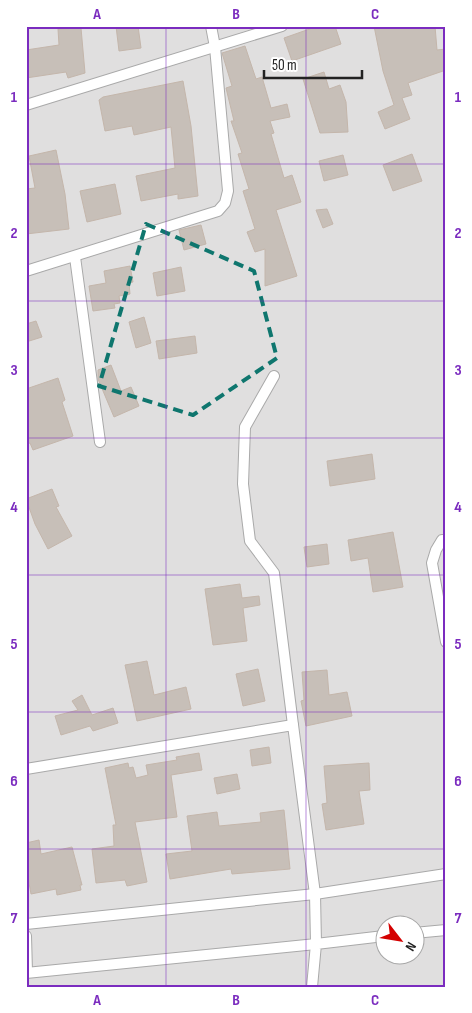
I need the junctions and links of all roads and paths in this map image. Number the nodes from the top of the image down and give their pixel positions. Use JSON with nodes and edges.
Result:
{"nodes":[{"id":1,"x":211,"y":26,"type":"edge"},
{"id":2,"x":282,"y":26,"type":"edge"},
{"id":3,"x":216,"y":46,"type":"junction"},
{"id":4,"x":26,"y":105,"type":"edge"},
{"id":5,"x":75,"y":257,"type":"junction"},
{"id":6,"x":26,"y":271,"type":"edge"},
{"id":7,"x":274,"y":376,"type":"dead end"},
{"id":8,"x":100,"y":442,"type":"dead end"},
{"id":9,"x":446,"y":540,"type":"edge"},
{"id":10,"x":446,"y":642,"type":"edge"},
{"id":11,"x":293,"y":725,"type":"junction"},
{"id":12,"x":26,"y":770,"type":"edge"},
{"id":13,"x":446,"y":874,"type":"edge"},
{"id":14,"x":315,"y":894,"type":"junction"},
{"id":15,"x":26,"y":924,"type":"edge"},
{"id":16,"x":446,"y":930,"type":"edge"},
{"id":17,"x":424,"y":932,"type":"edge"},
{"id":18,"x":26,"y":936,"type":"edge"},
{"id":19,"x":374,"y":937,"type":"edge"},
{"id":20,"x":316,"y":944,"type":"junction"},
{"id":21,"x":27,"y":972,"type":"edge"},
{"id":22,"x":312,"y":987,"type":"edge"}],
"edges":[{"from":1,"to":3,"type":"street"},
{"from":2,"to":3,"type":"street"},
{"from":3,"to":4,"type":"street"},
{"from":3,"to":5,"type":"street"},
{"from":5,"to":6,"type":"street"},
{"from":5,"to":8,"type":"street"},
{"from":7,"to":11,"type":"street"},
{"from":9,"to":10,"type":"street"},
{"from":11,"to":12,"type":"street"},
{"from":11,"to":14,"type":"street"},
{"from":13,"to":14,"type":"street"},
{"from":14,"to":15,"type":"street"},
{"from":14,"to":20,"type":"street"},
{"from":16,"to":17,"type":"street"},
{"from":18,"to":21,"type":"street"},
{"from":19,"to":20,"type":"street"},
{"from":20,"to":21,"type":"street"},
{"from":20,"to":22,"type":"street"}]}
